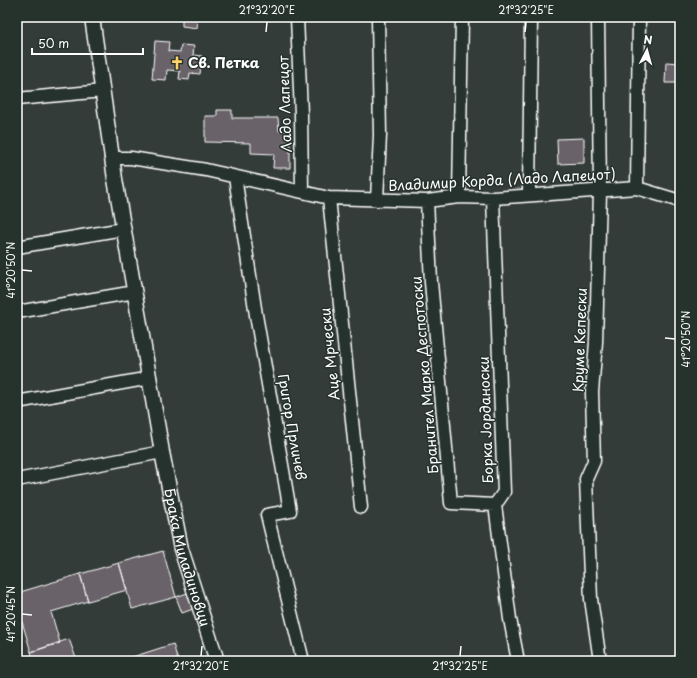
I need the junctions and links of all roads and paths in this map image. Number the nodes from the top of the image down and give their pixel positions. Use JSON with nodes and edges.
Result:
{"nodes":[{"id":1,"x":92,"y":17,"type":"edge"},
{"id":2,"x":297,"y":17,"type":"edge"},
{"id":3,"x":378,"y":17,"type":"edge"},
{"id":4,"x":462,"y":17,"type":"edge"},
{"id":5,"x":531,"y":17,"type":"edge"},
{"id":6,"x":598,"y":17,"type":"edge"},
{"id":7,"x":638,"y":17,"type":"edge"},
{"id":8,"x":103,"y":91,"type":"junction"},
{"id":9,"x":17,"y":98,"type":"edge"},
{"id":10,"x":111,"y":158,"type":"junction"},
{"id":11,"x":235,"y":177,"type":"junction"},
{"id":12,"x":637,"y":188,"type":"junction"},
{"id":13,"x":302,"y":191,"type":"junction"},
{"id":14,"x":600,"y":192,"type":"junction"},
{"id":15,"x":529,"y":194,"type":"junction"},
{"id":16,"x":459,"y":197,"type":"junction"},
{"id":17,"x":329,"y":198,"type":"junction"},
{"id":18,"x":493,"y":198,"type":"junction"},
{"id":19,"x":377,"y":200,"type":"junction"},
{"id":20,"x":428,"y":201,"type":"junction"},
{"id":21,"x":680,"y":201,"type":"edge"},
{"id":22,"x":123,"y":229,"type":"junction"},
{"id":23,"x":17,"y":246,"type":"edge"},
{"id":24,"x":135,"y":292,"type":"junction"},
{"id":25,"x":17,"y":312,"type":"edge"},
{"id":26,"x":150,"y":378,"type":"junction"},
{"id":27,"x":17,"y":402,"type":"edge"},
{"id":28,"x":162,"y":452,"type":"junction"},
{"id":29,"x":17,"y":480,"type":"edge"},
{"id":30,"x":495,"y":505,"type":"junction"},
{"id":31,"x":361,"y":507,"type":"dead end"},
{"id":32,"x":217,"y":661,"type":"edge"},
{"id":33,"x":303,"y":661,"type":"edge"},
{"id":34,"x":518,"y":661,"type":"edge"},
{"id":35,"x":600,"y":661,"type":"edge"}],
"edges":[{"from":1,"to":8,"type":"street","name":"Браќа Миладиновци"},
{"from":2,"to":13,"type":"street","name":"Ладо Лапецот"},
{"from":3,"to":19,"type":"street"},
{"from":4,"to":16,"type":"street"},
{"from":5,"to":15,"type":"street"},
{"from":6,"to":14,"type":"street","name":"Круме Кепески"},
{"from":7,"to":12,"type":"street"},
{"from":8,"to":9,"type":"street"},
{"from":8,"to":10,"type":"street","name":"Браќа Миладиновци"},
{"from":10,"to":11,"type":"street","name":"Владимир Корда (Ладо Лапецот)"},
{"from":10,"to":22,"type":"street","name":"Браќа Миладиновци"},
{"from":11,"to":13,"type":"street","name":"Владимир Корда (Ладо Лапецот)"},
{"from":11,"to":33,"type":"street","name":"Григор Прличев"},
{"from":12,"to":14,"type":"street","name":"Владимир Корда (Ладо Лапецот)"},
{"from":12,"to":21,"type":"street","name":"Владимир Корда (Ладо Лапецот)"},
{"from":13,"to":17,"type":"street","name":"Владимир Корда (Ладо Лапецот)"},
{"from":14,"to":15,"type":"street","name":"Владимир Корда (Ладо Лапецот)"},
{"from":14,"to":35,"type":"street","name":"Круме Кепески"},
{"from":15,"to":18,"type":"street","name":"Владимир Корда (Ладо Лапецот)"},
{"from":16,"to":18,"type":"street","name":"Владимир Корда (Ладо Лапецот)"},
{"from":16,"to":20,"type":"street","name":"Владимир Корда (Ладо Лапецот)"},
{"from":17,"to":19,"type":"street","name":"Владимир Корда (Ладо Лапецот)"},
{"from":17,"to":31,"type":"street","name":"Аце Мрчески"},
{"from":18,"to":30,"type":"street","name":"Борка Јорданоски"},
{"from":19,"to":20,"type":"street","name":"Владимир Корда (Ладо Лапецот)"},
{"from":20,"to":30,"type":"street","name":"Бранител Марко Деспотоски"},
{"from":22,"to":23,"type":"street"},
{"from":22,"to":24,"type":"street","name":"Браќа Миладиновци"},
{"from":24,"to":25,"type":"street"},
{"from":24,"to":26,"type":"street","name":"Браќа Миладиновци"},
{"from":26,"to":27,"type":"street"},
{"from":26,"to":28,"type":"street","name":"Браќа Миладиновци"},
{"from":28,"to":29,"type":"street"},
{"from":28,"to":32,"type":"street","name":"Браќа Миладиновци"},
{"from":30,"to":34,"type":"street"}]}
